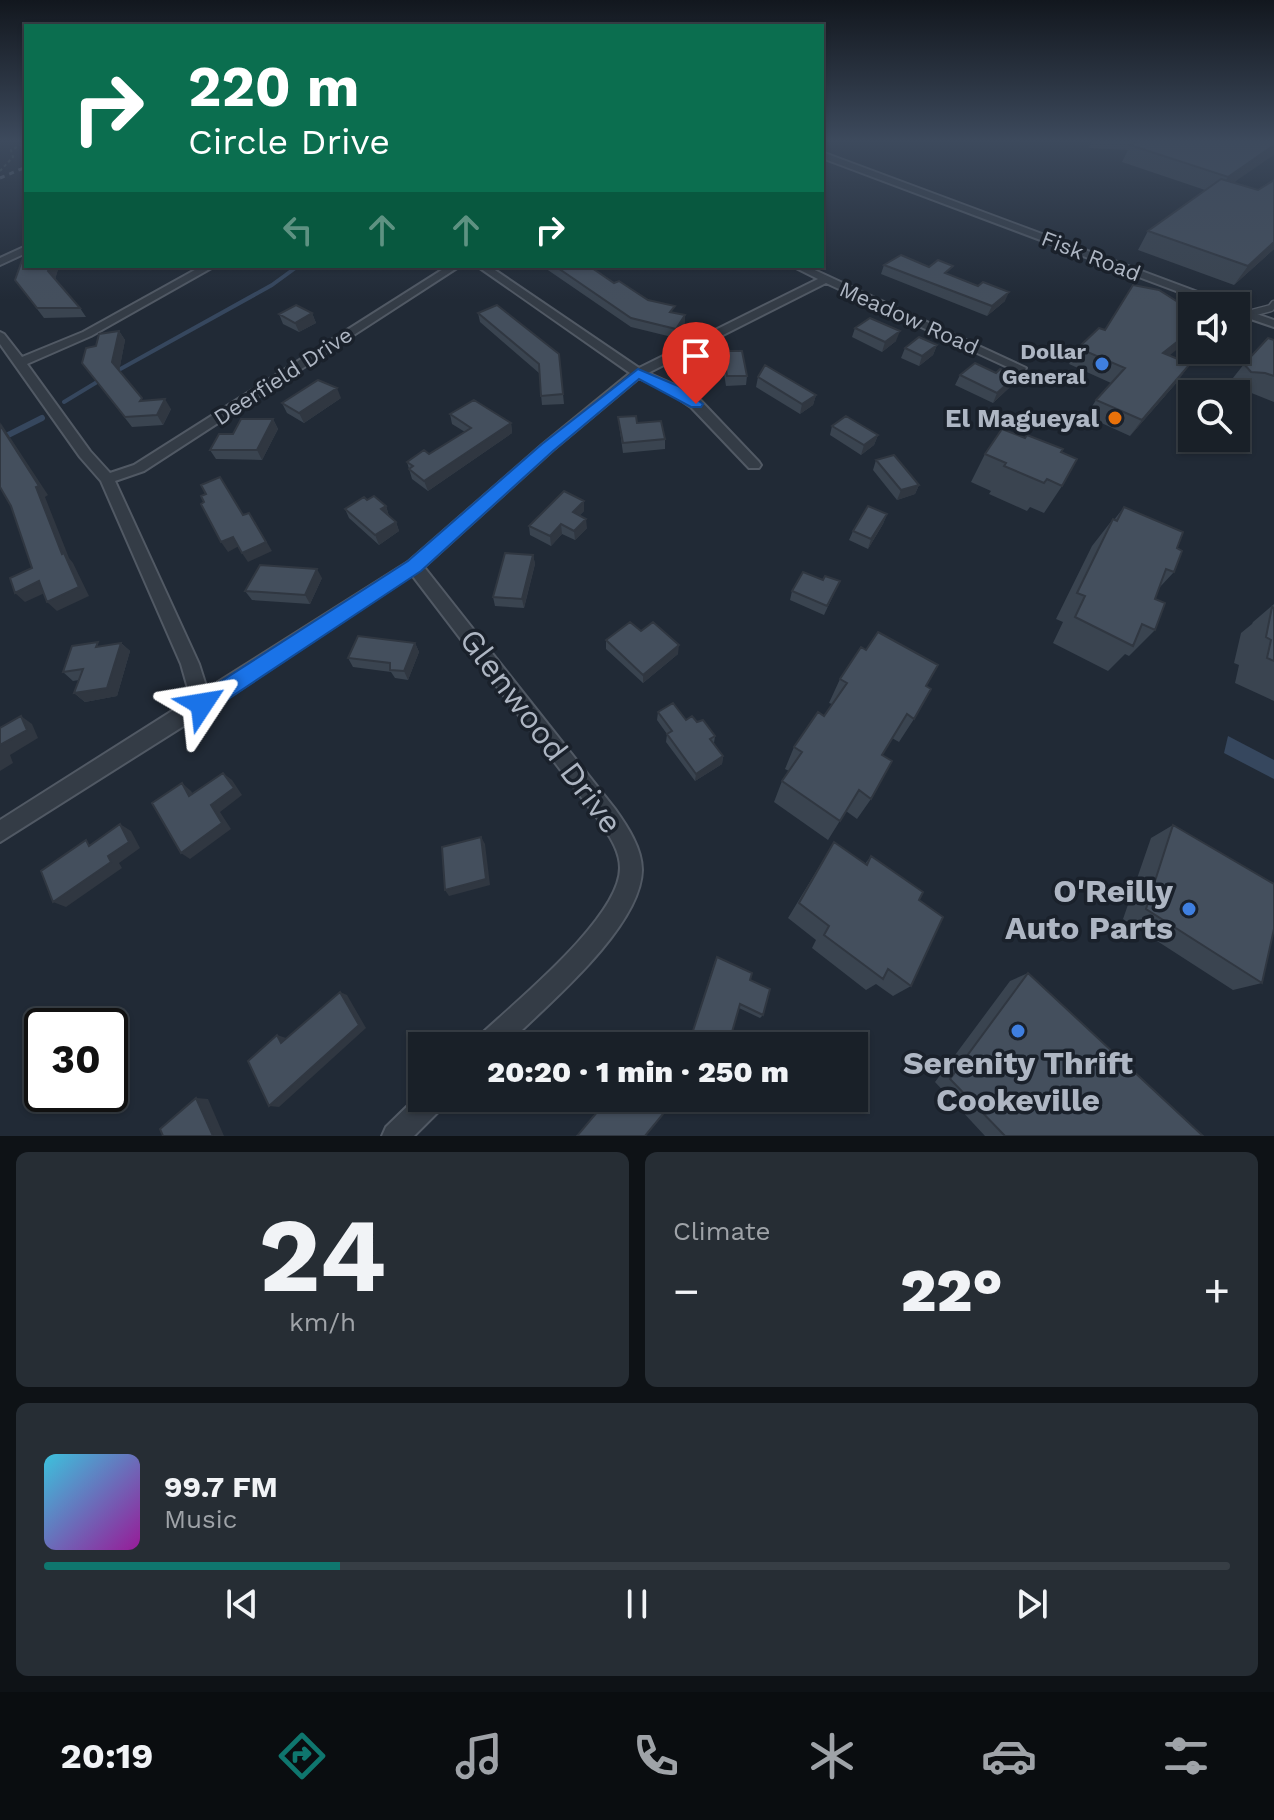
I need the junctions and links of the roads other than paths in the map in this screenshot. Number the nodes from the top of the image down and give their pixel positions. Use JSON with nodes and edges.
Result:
{"nodes":[{"id":1,"x":927,"y":194,"type":"edge"},
{"id":2,"x":24,"y":250,"type":"edge"},
{"id":3,"x":0,"y":262,"type":"edge"},
{"id":4,"x":206,"y":268,"type":"edge"},
{"id":5,"x":452,"y":268,"type":"edge"},
{"id":6,"x":485,"y":268,"type":"edge"},
{"id":7,"x":801,"y":268,"type":"edge"},
{"id":8,"x":825,"y":280,"type":"junction"},
{"id":9,"x":1189,"y":292,"type":"edge"},
{"id":10,"x":1273,"y":307,"type":"edge"},
{"id":11,"x":1250,"y":311,"type":"edge"},
{"id":12,"x":1250,"y":315,"type":"edge"},
{"id":13,"x":1274,"y":324,"type":"edge"},
{"id":14,"x":0,"y":336,"type":"edge"},
{"id":15,"x":21,"y":362,"type":"junction"},
{"id":16,"x":1020,"y":368,"type":"dead end"},
{"id":17,"x":638,"y":373,"type":"junction"},
{"id":18,"x":754,"y":465,"type":"dead end"},
{"id":19,"x":107,"y":479,"type":"junction"},
{"id":20,"x":414,"y":566,"type":"junction"},
{"id":21,"x":202,"y":704,"type":"junction"},
{"id":22,"x":0,"y":832,"type":"edge"},
{"id":23,"x":501,"y":1032,"type":"edge"},
{"id":24,"x":420,"y":1112,"type":"edge"},
{"id":25,"x":395,"y":1136,"type":"edge"}],
"edges":[{"from":1,"to":9,"type":"street","name":"Fisk Road"},
{"from":2,"to":3,"type":"street"},
{"from":4,"to":15,"type":"street"},
{"from":5,"to":19,"type":"street","name":"Deerfield Drive"},
{"from":6,"to":17,"type":"street"},
{"from":7,"to":8,"type":"street","name":"Meadow Road"},
{"from":8,"to":16,"type":"street","name":"Meadow Road"},
{"from":8,"to":17,"type":"street"},
{"from":10,"to":11,"type":"lane"},
{"from":12,"to":13,"type":"street"},
{"from":14,"to":15,"type":"street"},
{"from":15,"to":19,"type":"street"},
{"from":17,"to":18,"type":"street"},
{"from":17,"to":20,"type":"street"},
{"from":19,"to":21,"type":"street"},
{"from":20,"to":21,"type":"street"},
{"from":20,"to":23,"type":"street","name":"Glenwood Drive"},
{"from":21,"to":22,"type":"street"},
{"from":24,"to":25,"type":"street"}]}
